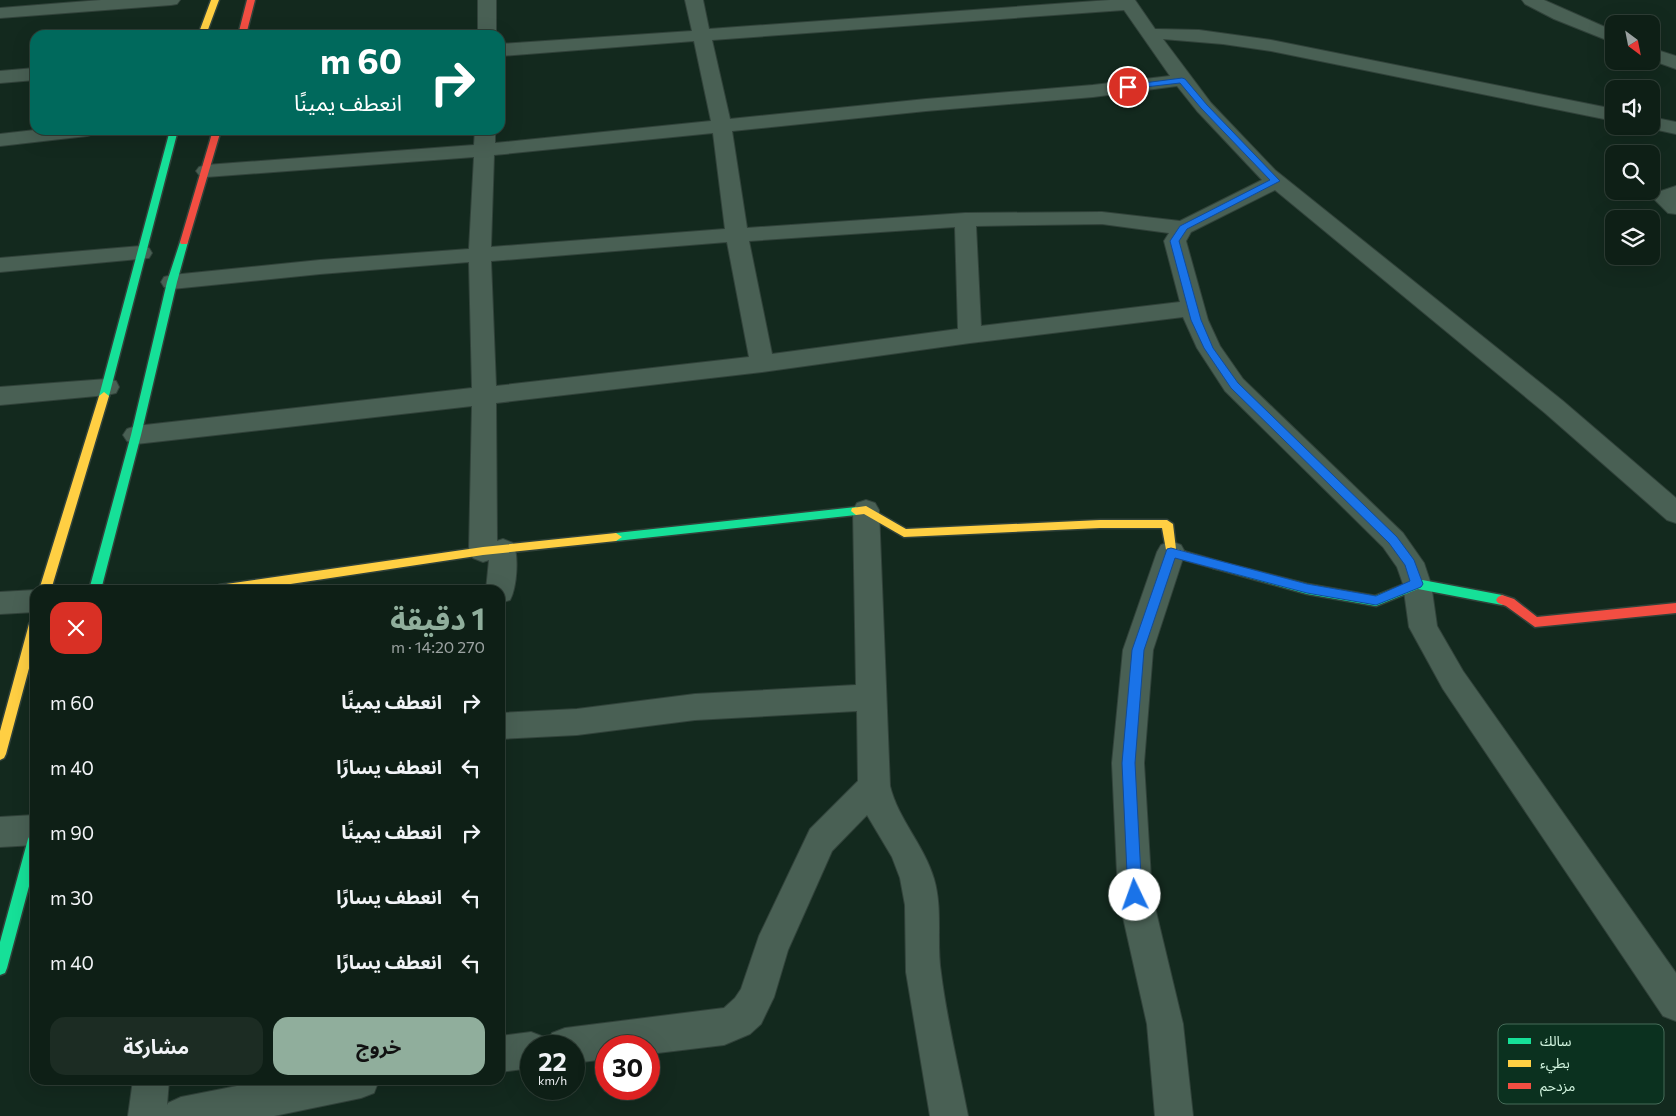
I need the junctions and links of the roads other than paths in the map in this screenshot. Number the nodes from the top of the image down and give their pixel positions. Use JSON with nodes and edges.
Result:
{"nodes":[{"id":1,"x":171,"y":0,"type":"edge"},
{"id":2,"x":215,"y":0,"type":"edge"},
{"id":3,"x":251,"y":0,"type":"edge"},
{"id":4,"x":487,"y":0,"type":"edge"},
{"id":5,"x":694,"y":0,"type":"edge"},
{"id":6,"x":916,"y":0,"type":"edge"},
{"id":7,"x":1532,"y":0,"type":"edge"},
{"id":8,"x":1127,"y":2,"type":"edge"},
{"id":9,"x":2,"y":18,"type":"edge"},
{"id":10,"x":922,"y":18,"type":"junction"},
{"id":11,"x":204,"y":30,"type":"edge"},
{"id":12,"x":243,"y":30,"type":"edge"},
{"id":13,"x":487,"y":30,"type":"edge"},
{"id":14,"x":1150,"y":34,"type":"junction"},
{"id":15,"x":1605,"y":34,"type":"edge"},
{"id":16,"x":702,"y":37,"type":"junction"},
{"id":17,"x":505,"y":50,"type":"edge"},
{"id":18,"x":1660,"y":57,"type":"edge"},
{"id":19,"x":1676,"y":63,"type":"edge"},
{"id":20,"x":30,"y":74,"type":"edge"},
{"id":21,"x":0,"y":77,"type":"edge"},
{"id":22,"x":1182,"y":80,"type":"junction"},
{"id":23,"x":1605,"y":113,"type":"edge"},
{"id":24,"x":1660,"y":125,"type":"edge"},
{"id":25,"x":722,"y":127,"type":"junction"},
{"id":26,"x":1676,"y":128,"type":"edge"},
{"id":27,"x":44,"y":135,"type":"edge"},
{"id":28,"x":173,"y":135,"type":"edge"},
{"id":29,"x":216,"y":135,"type":"edge"},
{"id":30,"x":0,"y":140,"type":"edge"},
{"id":31,"x":485,"y":140,"type":"edge"},
{"id":32,"x":206,"y":171,"type":"junction"},
{"id":33,"x":1276,"y":181,"type":"junction"},
{"id":34,"x":1676,"y":192,"type":"edge"},
{"id":35,"x":1676,"y":208,"type":"edge"},
{"id":36,"x":964,"y":220,"type":"junction"},
{"id":37,"x":1183,"y":228,"type":"junction"},
{"id":38,"x":737,"y":235,"type":"junction"},
{"id":39,"x":141,"y":253,"type":"junction"},
{"id":40,"x":480,"y":256,"type":"junction"},
{"id":41,"x":0,"y":265,"type":"edge"},
{"id":42,"x":172,"y":282,"type":"junction"},
{"id":43,"x":1192,"y":308,"type":"junction"},
{"id":44,"x":970,"y":335,"type":"junction"},
{"id":45,"x":762,"y":364,"type":"junction"},
{"id":46,"x":107,"y":387,"type":"junction"},
{"id":47,"x":0,"y":396,"type":"edge"},
{"id":48,"x":484,"y":397,"type":"junction"},
{"id":49,"x":136,"y":435,"type":"junction"},
{"id":50,"x":1666,"y":491,"type":"edge"},
{"id":51,"x":866,"y":510,"type":"junction"},
{"id":52,"x":1676,"y":513,"type":"edge"},
{"id":53,"x":493,"y":551,"type":"junction"},
{"id":54,"x":1171,"y":552,"type":"junction"},
{"id":55,"x":1417,"y":584,"type":"junction"},
{"id":56,"x":47,"y":585,"type":"edge"},
{"id":57,"x":96,"y":585,"type":"edge"},
{"id":58,"x":254,"y":585,"type":"edge"},
{"id":59,"x":499,"y":585,"type":"edge"},
{"id":60,"x":30,"y":601,"type":"edge"},
{"id":61,"x":0,"y":603,"type":"edge"},
{"id":62,"x":1676,"y":608,"type":"edge"},
{"id":63,"x":30,"y":643,"type":"edge"},
{"id":64,"x":872,"y":697,"type":"junction"},
{"id":65,"x":505,"y":726,"type":"edge"},
{"id":66,"x":0,"y":754,"type":"edge"},
{"id":67,"x":874,"y":786,"type":"junction"},
{"id":68,"x":30,"y":830,"type":"edge"},
{"id":69,"x":0,"y":832,"type":"edge"},
{"id":70,"x":30,"y":857,"type":"edge"},
{"id":71,"x":0,"y":968,"type":"edge"},
{"id":72,"x":1676,"y":1002,"type":"edge"},
{"id":73,"x":585,"y":1043,"type":"edge"},
{"id":74,"x":520,"y":1051,"type":"edge"},
{"id":75,"x":505,"y":1053,"type":"edge"},
{"id":76,"x":150,"y":1085,"type":"edge"},
{"id":77,"x":336,"y":1085,"type":"edge"},
{"id":78,"x":147,"y":1116,"type":"edge"},
{"id":79,"x":181,"y":1116,"type":"edge"},
{"id":80,"x":949,"y":1116,"type":"edge"},
{"id":81,"x":1174,"y":1116,"type":"edge"}],
"edges":[{"from":1,"to":9,"type":"street"},
{"from":2,"to":11,"type":"main road"},
{"from":3,"to":12,"type":"main road"},
{"from":4,"to":13,"type":"street"},
{"from":5,"to":16,"type":"street"},
{"from":6,"to":10,"type":"street"},
{"from":7,"to":15,"type":"street"},
{"from":8,"to":10,"type":"street"},
{"from":8,"to":14,"type":"street"},
{"from":10,"to":16,"type":"street"},
{"from":14,"to":22,"type":"street"},
{"from":14,"to":23,"type":"street"},
{"from":16,"to":17,"type":"street"},
{"from":16,"to":25,"type":"street"},
{"from":18,"to":19,"type":"street"},
{"from":20,"to":21,"type":"street"},
{"from":22,"to":25,"type":"street"},
{"from":22,"to":33,"type":"street"},
{"from":24,"to":26,"type":"street"},
{"from":25,"to":31,"type":"street"},
{"from":25,"to":38,"type":"street"},
{"from":27,"to":30,"type":"street"},
{"from":28,"to":39,"type":"main road"},
{"from":29,"to":32,"type":"main road"},
{"from":31,"to":32,"type":"street"},
{"from":31,"to":40,"type":"street"},
{"from":32,"to":42,"type":"main road"},
{"from":33,"to":37,"type":"street"},
{"from":33,"to":50,"type":"street"},
{"from":34,"to":35,"type":"street"},
{"from":36,"to":37,"type":"street"},
{"from":36,"to":38,"type":"street"},
{"from":36,"to":44,"type":"street"},
{"from":37,"to":43,"type":"street"},
{"from":38,"to":40,"type":"street"},
{"from":38,"to":45,"type":"street"},
{"from":39,"to":41,"type":"street"},
{"from":39,"to":46,"type":"main road"},
{"from":40,"to":42,"type":"street"},
{"from":40,"to":48,"type":"street"},
{"from":42,"to":49,"type":"main road"},
{"from":43,"to":44,"type":"street"},
{"from":43,"to":55,"type":"street"},
{"from":44,"to":45,"type":"street"},
{"from":45,"to":48,"type":"street"},
{"from":46,"to":47,"type":"street"},
{"from":46,"to":56,"type":"main road"},
{"from":48,"to":49,"type":"street"},
{"from":48,"to":53,"type":"street"},
{"from":49,"to":57,"type":"main road"},
{"from":50,"to":52,"type":"street"},
{"from":51,"to":53,"type":"main road"},
{"from":51,"to":54,"type":"main road"},
{"from":51,"to":64,"type":"street"},
{"from":53,"to":58,"type":"main road"},
{"from":53,"to":59,"type":"street"},
{"from":54,"to":55,"type":"main road"},
{"from":54,"to":81,"type":"street"},
{"from":55,"to":62,"type":"main road"},
{"from":55,"to":72,"type":"street"},
{"from":60,"to":61,"type":"street"},
{"from":63,"to":66,"type":"main road"},
{"from":64,"to":65,"type":"street"},
{"from":64,"to":67,"type":"street"},
{"from":67,"to":73,"type":"street"},
{"from":67,"to":80,"type":"street"},
{"from":68,"to":69,"type":"street"},
{"from":70,"to":71,"type":"main road"},
{"from":74,"to":75,"type":"street"},
{"from":76,"to":78,"type":"street"},
{"from":77,"to":79,"type":"street"}]}
